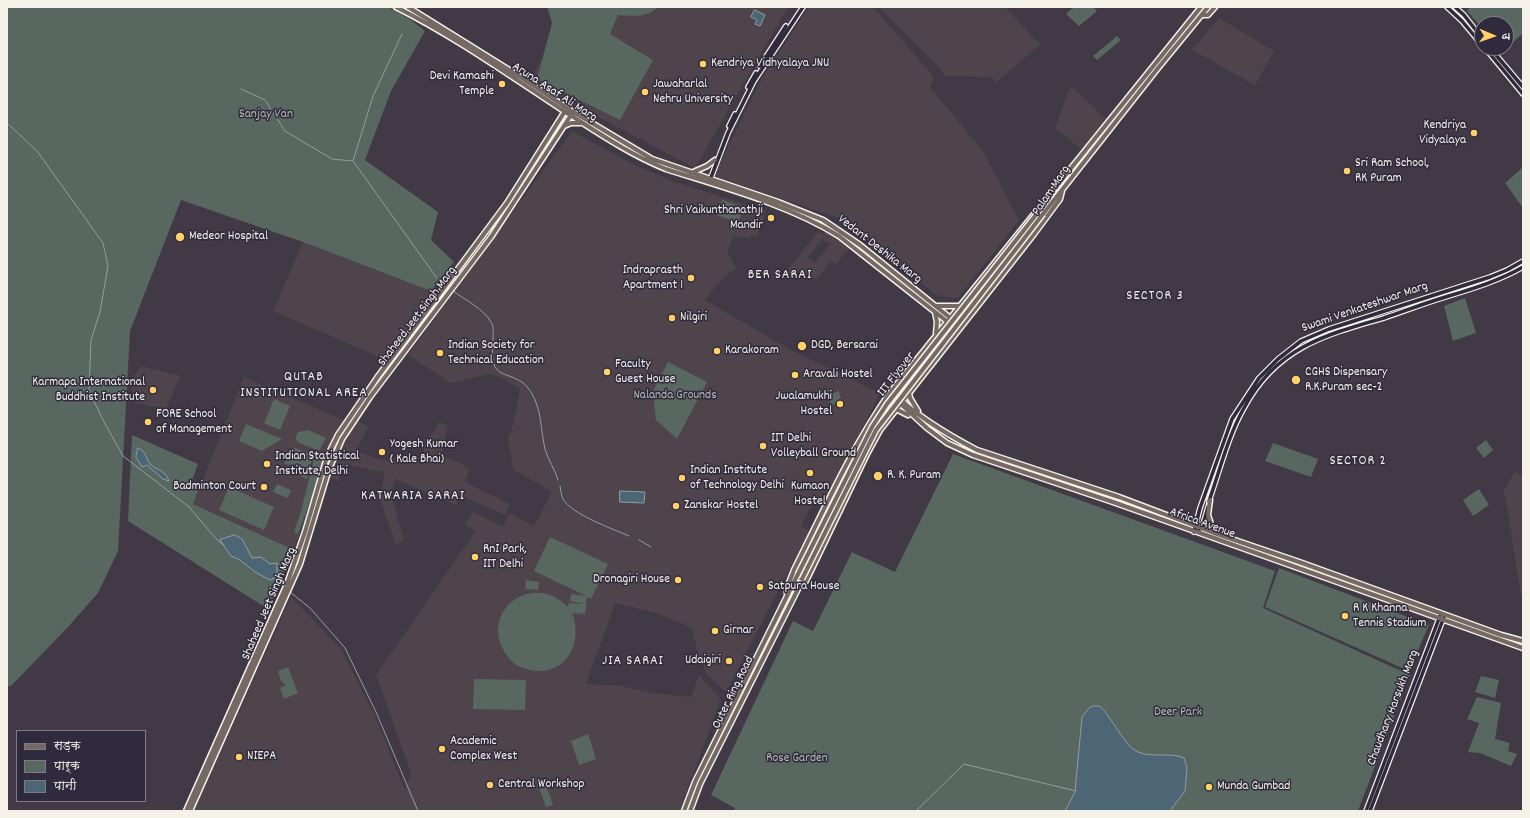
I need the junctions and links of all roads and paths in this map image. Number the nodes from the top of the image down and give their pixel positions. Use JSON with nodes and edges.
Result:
{"nodes":[{"id":1,"x":396,"y":7,"type":"edge"},
{"id":2,"x":408,"y":7,"type":"edge"},
{"id":3,"x":801,"y":7,"type":"edge"},
{"id":4,"x":1208,"y":7,"type":"edge"},
{"id":5,"x":1215,"y":7,"type":"edge"},
{"id":6,"x":1447,"y":7,"type":"edge"},
{"id":7,"x":1455,"y":7,"type":"edge"},
{"id":8,"x":1199,"y":8,"type":"edge"},
{"id":9,"x":1202,"y":15,"type":"junction"},
{"id":10,"x":1474,"y":28,"type":"edge"},
{"id":11,"x":1474,"y":35,"type":"edge"},
{"id":12,"x":1492,"y":56,"type":"edge"},
{"id":13,"x":1497,"y":56,"type":"edge"},
{"id":14,"x":1523,"y":87,"type":"edge"},
{"id":15,"x":1523,"y":94,"type":"edge"},
{"id":16,"x":738,"y":109,"type":"junction"},
{"id":17,"x":566,"y":110,"type":"junction"},
{"id":18,"x":572,"y":114,"type":"junction"},
{"id":19,"x":584,"y":124,"type":"junction"},
{"id":20,"x":564,"y":127,"type":"junction"},
{"id":21,"x":715,"y":160,"type":"junction"},
{"id":22,"x":690,"y":173,"type":"junction"},
{"id":23,"x":708,"y":180,"type":"junction"},
{"id":24,"x":1056,"y":188,"type":"junction"},
{"id":25,"x":1062,"y":191,"type":"junction"},
{"id":26,"x":1523,"y":261,"type":"edge"},
{"id":27,"x":1523,"y":267,"type":"edge"},
{"id":28,"x":971,"y":290,"type":"junction"},
{"id":29,"x":983,"y":298,"type":"junction"},
{"id":30,"x":934,"y":305,"type":"junction"},
{"id":31,"x":958,"y":306,"type":"junction"},
{"id":32,"x":935,"y":312,"type":"junction"},
{"id":33,"x":948,"y":319,"type":"junction"},
{"id":34,"x":959,"y":329,"type":"junction"},
{"id":35,"x":935,"y":335,"type":"junction"},
{"id":36,"x":890,"y":392,"type":"junction"},
{"id":37,"x":909,"y":392,"type":"junction"},
{"id":38,"x":900,"y":403,"type":"junction"},
{"id":39,"x":896,"y":409,"type":"junction"},
{"id":40,"x":875,"y":414,"type":"junction"},
{"id":41,"x":919,"y":414,"type":"junction"},
{"id":42,"x":913,"y":418,"type":"junction"},
{"id":43,"x":886,"y":422,"type":"junction"},
{"id":44,"x":1210,"y":500,"type":"junction"},
{"id":45,"x":1196,"y":526,"type":"junction"},
{"id":46,"x":1202,"y":528,"type":"junction"},
{"id":47,"x":1194,"y":532,"type":"junction"},
{"id":48,"x":1214,"y":534,"type":"junction"},
{"id":49,"x":799,"y":585,"type":"junction"},
{"id":50,"x":287,"y":589,"type":"junction"},
{"id":51,"x":787,"y":595,"type":"junction"},
{"id":52,"x":1419,"y":605,"type":"junction"},
{"id":53,"x":1443,"y":614,"type":"junction"},
{"id":54,"x":1441,"y":619,"type":"junction"},
{"id":55,"x":1461,"y":620,"type":"junction"},
{"id":56,"x":1523,"y":641,"type":"edge"},
{"id":57,"x":1523,"y":648,"type":"edge"},
{"id":58,"x":216,"y":747,"type":"junction"},
{"id":59,"x":186,"y":811,"type":"edge"},
{"id":60,"x":190,"y":811,"type":"edge"},
{"id":61,"x":684,"y":811,"type":"edge"},
{"id":62,"x":690,"y":811,"type":"edge"},
{"id":63,"x":1366,"y":811,"type":"edge"},
{"id":64,"x":1370,"y":811,"type":"edge"}],
"edges":[{"from":1,"to":17,"type":"main road","name":"Aruna Asaf Ali Marg"},
{"from":2,"to":17,"type":"main road","name":"Aruna Asaf Ali Marg"},
{"from":3,"to":16,"type":"street"},
{"from":4,"to":9,"type":"main road"},
{"from":5,"to":9,"type":"main road","name":"Palam Marg"},
{"from":6,"to":11,"type":"street"},
{"from":7,"to":10,"type":"street"},
{"from":8,"to":24,"type":"main road","name":"Palam Marg"},
{"from":9,"to":25,"type":"main road","name":"Palam Marg"},
{"from":12,"to":15,"type":"street"},
{"from":13,"to":14,"type":"street"},
{"from":16,"to":21,"type":"street"},
{"from":16,"to":23,"type":"street"},
{"from":17,"to":18,"type":"main road","name":"Aruna Asaf Ali Marg"},
{"from":17,"to":50,"type":"main road","name":"Shaheed Jeet Singh Marg"},
{"from":18,"to":19,"type":"main road","name":"Aruna Asaf Ali Marg"},
{"from":18,"to":20,"type":"main road","name":"Shaheed Jeet Singh Marg"},
{"from":18,"to":22,"type":"main road","name":"Aruna Asaf Ali Marg"},
{"from":19,"to":20,"type":"main road"},
{"from":19,"to":23,"type":"main road","name":"Aruna Asaf Ali Marg"},
{"from":20,"to":50,"type":"main road","name":"Shaheed Jeet Singh Marg"},
{"from":21,"to":22,"type":"main road"},
{"from":21,"to":23,"type":"street"},
{"from":22,"to":23,"type":"main road","name":"Aruna Asaf Ali Marg"},
{"from":23,"to":30,"type":"main road","name":"Vedant Deshika Marg"},
{"from":23,"to":32,"type":"main road","name":"Vedant Deshika Marg"},
{"from":24,"to":28,"type":"main road","name":"Palam Marg"},
{"from":24,"to":51,"type":"main road","name":"IIT Flyover","bridge":true},
{"from":25,"to":29,"type":"main road","name":"Palam Marg"},
{"from":25,"to":49,"type":"main road","name":"IIT Flyover","bridge":true},
{"from":26,"to":45,"type":"street","name":"Swami Venkateshwar Marg"},
{"from":27,"to":44,"type":"street"},
{"from":28,"to":29,"type":"main road"},
{"from":28,"to":31,"type":"main road","name":"Palam Marg"},
{"from":29,"to":34,"type":"main road","name":"Palam Marg"},
{"from":30,"to":31,"type":"main road"},
{"from":30,"to":33,"type":"main road","name":"Vedant Deshika Marg"},
{"from":31,"to":33,"type":"main road","name":"Palam Marg"},
{"from":32,"to":33,"type":"main road","name":"Vedant Deshika Marg"},
{"from":32,"to":35,"type":"main road"},
{"from":33,"to":34,"type":"main road","name":"Vedant Deshika Marg"},
{"from":33,"to":35,"type":"main road","name":"Palam Marg"},
{"from":34,"to":37,"type":"main road","name":"Palam Marg"},
{"from":35,"to":36,"type":"main road","name":"Palam Marg"},
{"from":36,"to":38,"type":"main road","name":"Africa Avenue"},
{"from":36,"to":40,"type":"main road","name":"Palam Marg"},
{"from":37,"to":38,"type":"main road","name":"Palam Marg"},
{"from":37,"to":41,"type":"main road"},
{"from":38,"to":39,"type":"main road","name":"Palam Marg"},
{"from":38,"to":41,"type":"main road","name":"Africa Avenue"},
{"from":38,"to":42,"type":"main road","name":"Africa Avenue"},
{"from":39,"to":42,"type":"main road"},
{"from":39,"to":43,"type":"main road","name":"Palam Marg"},
{"from":40,"to":43,"type":"main road"},
{"from":40,"to":51,"type":"main road","name":"Palam Marg"},
{"from":41,"to":45,"type":"main road","name":"Africa Avenue"},
{"from":42,"to":47,"type":"main road","name":"Africa Avenue"},
{"from":43,"to":49,"type":"main road","name":"Palam Marg"},
{"from":44,"to":46,"type":"street"},
{"from":44,"to":48,"type":"main road"},
{"from":45,"to":46,"type":"main road","name":"Africa Avenue"},
{"from":45,"to":47,"type":"street","name":"Swami Venkateshwar Marg"},
{"from":46,"to":47,"type":"street"},
{"from":46,"to":48,"type":"main road","name":"Africa Avenue"},
{"from":47,"to":54,"type":"main road","name":"Africa Avenue"},
{"from":48,"to":52,"type":"main road","name":"Africa Avenue"},
{"from":49,"to":62,"type":"main road","name":"Outer Ring Road"},
{"from":50,"to":58,"type":"main road","name":"Shaheed Jeet Singh Marg"},
{"from":51,"to":61,"type":"main road","name":"Outer Ring Road"},
{"from":52,"to":53,"type":"main road","name":"Africa Avenue"},
{"from":52,"to":55,"type":"main road"},
{"from":53,"to":54,"type":"street","name":"Chaudhary Harsukh Marg"},
{"from":53,"to":55,"type":"main road","name":"Africa Avenue"},
{"from":54,"to":57,"type":"main road","name":"Africa Avenue"},
{"from":54,"to":63,"type":"street","name":"Chaudhary Harsukh Marg"},
{"from":54,"to":64,"type":"street","name":"Chaudhary Harsukh Marg"},
{"from":55,"to":56,"type":"main road","name":"Africa Avenue"},
{"from":58,"to":59,"type":"main road","name":"Shaheed Jeet Singh Marg"},
{"from":58,"to":60,"type":"main road","name":"Shaheed Jeet Singh Marg"}]}
